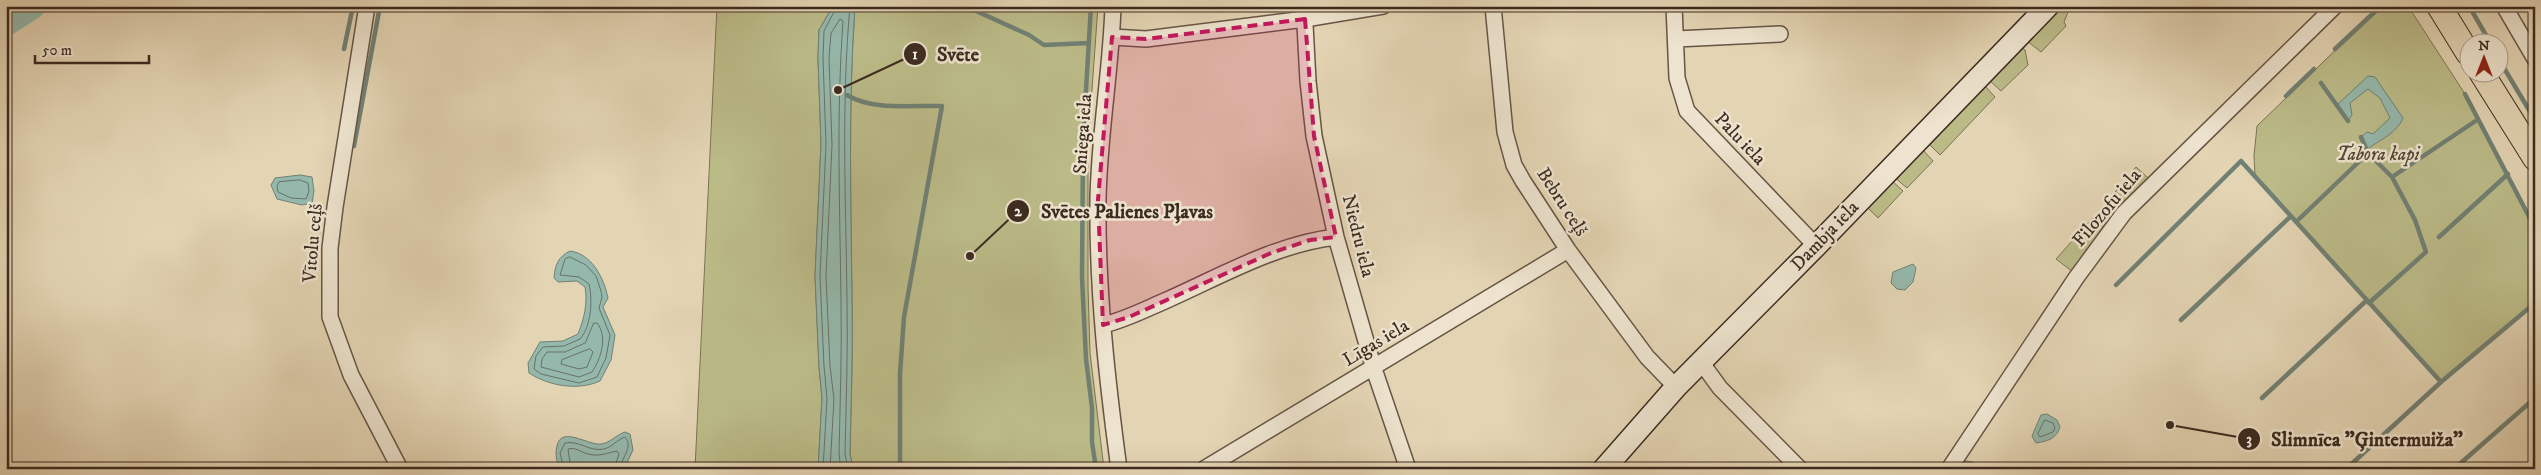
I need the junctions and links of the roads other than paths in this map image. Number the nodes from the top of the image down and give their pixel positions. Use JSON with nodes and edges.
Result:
{"nodes":[{"id":1,"x":367,"y":6,"type":"edge"},
{"id":2,"x":1113,"y":6,"type":"edge"},
{"id":3,"x":1383,"y":6,"type":"edge"},
{"id":4,"x":1674,"y":6,"type":"edge"},
{"id":5,"x":2048,"y":6,"type":"edge"},
{"id":6,"x":2335,"y":6,"type":"edge"},
{"id":7,"x":2439,"y":6,"type":"edge"},
{"id":8,"x":2504,"y":6,"type":"edge"},
{"id":9,"x":1490,"y":7,"type":"edge"},
{"id":10,"x":1304,"y":13,"type":"edge"},
{"id":11,"x":1780,"y":34,"type":"dead end"},
{"id":12,"x":1112,"y":37,"type":"junction"},
{"id":13,"x":2458,"y":37,"type":"edge"},
{"id":14,"x":1676,"y":39,"type":"junction"},
{"id":15,"x":2535,"y":59,"type":"edge"},
{"id":16,"x":2487,"y":82,"type":"edge"},
{"id":17,"x":2535,"y":158,"type":"edge"},
{"id":18,"x":1336,"y":237,"type":"junction"},
{"id":19,"x":1816,"y":246,"type":"junction"},
{"id":20,"x":1568,"y":250,"type":"junction"},
{"id":21,"x":1103,"y":324,"type":"junction"},
{"id":22,"x":1701,"y":362,"type":"junction"},
{"id":23,"x":1374,"y":368,"type":"junction"},
{"id":24,"x":1676,"y":386,"type":"junction"},
{"id":25,"x":400,"y":469,"type":"edge"},
{"id":26,"x":1119,"y":469,"type":"edge"},
{"id":27,"x":1204,"y":469,"type":"edge"},
{"id":28,"x":1408,"y":469,"type":"edge"},
{"id":29,"x":1604,"y":469,"type":"edge"},
{"id":30,"x":1800,"y":469,"type":"edge"},
{"id":31,"x":1949,"y":469,"type":"edge"}],
"edges":[{"from":1,"to":25,"type":"street","name":"Vītolu ceļš"},
{"from":2,"to":12,"type":"street","name":"Sniega iela"},
{"from":3,"to":10,"type":"street"},
{"from":4,"to":14,"type":"street","name":"Palu iela"},
{"from":5,"to":19,"type":"street","name":"Dambja iela"},
{"from":6,"to":31,"type":"street","name":"Filozofu iela"},
{"from":7,"to":13,"type":"main road"},
{"from":8,"to":15,"type":"street"},
{"from":9,"to":20,"type":"street","name":"Bebru ceļš"},
{"from":10,"to":12,"type":"street"},
{"from":10,"to":18,"type":"street","name":"Niedru iela"},
{"from":11,"to":14,"type":"street"},
{"from":12,"to":21,"type":"street","name":"Sniega iela"},
{"from":14,"to":19,"type":"street","name":"Palu iela"},
{"from":16,"to":17,"type":"main road"},
{"from":18,"to":21,"type":"street"},
{"from":18,"to":23,"type":"street","name":"Niedru iela"},
{"from":19,"to":22,"type":"street","name":"Dambja iela"},
{"from":20,"to":23,"type":"street","name":"Līgas iela"},
{"from":20,"to":24,"type":"street","name":"Bebru ceļš"},
{"from":21,"to":26,"type":"street","name":"Sniega iela"},
{"from":22,"to":24,"type":"street","name":"Dambja iela"},
{"from":22,"to":30,"type":"street"},
{"from":23,"to":27,"type":"street","name":"Līgas iela"},
{"from":23,"to":28,"type":"street","name":"Niedru iela"},
{"from":24,"to":29,"type":"street","name":"Dambja iela"}]}
